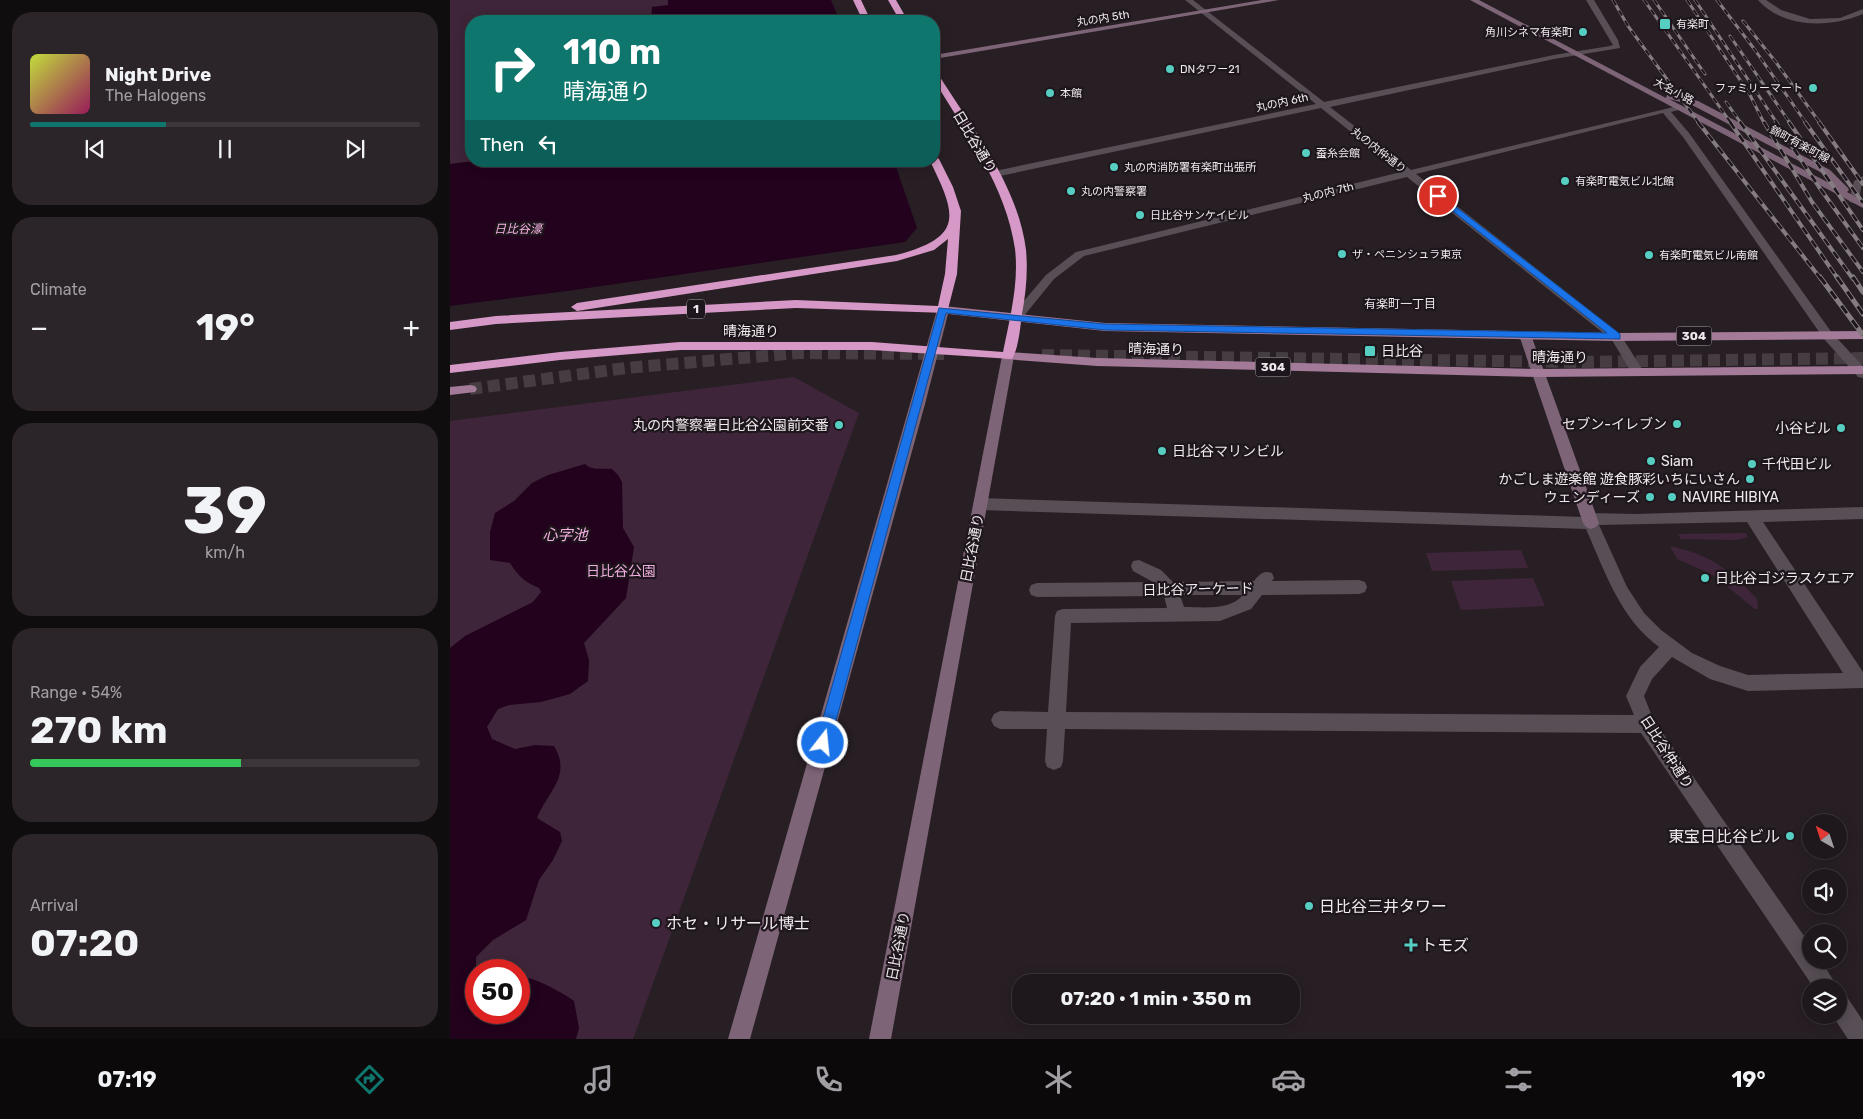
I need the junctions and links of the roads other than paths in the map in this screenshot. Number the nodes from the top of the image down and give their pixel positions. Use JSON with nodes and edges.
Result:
{"nodes":[{"id":1,"x":857,"y":0,"type":"edge"},
{"id":2,"x":892,"y":0,"type":"edge"},
{"id":3,"x":1189,"y":0,"type":"edge"},
{"id":4,"x":1275,"y":0,"type":"edge"},
{"id":5,"x":1474,"y":0,"type":"edge"},
{"id":6,"x":1590,"y":0,"type":"edge"},
{"id":7,"x":1762,"y":0,"type":"edge"},
{"id":8,"x":1863,"y":11,"type":"edge"},
{"id":9,"x":1205,"y":12,"type":"junction"},
{"id":10,"x":864,"y":15,"type":"edge"},
{"id":11,"x":901,"y":15,"type":"edge"},
{"id":12,"x":1575,"y":53,"type":"junction"},
{"id":13,"x":940,"y":57,"type":"edge"},
{"id":14,"x":940,"y":84,"type":"edge"},
{"id":15,"x":1649,"y":91,"type":"junction"},
{"id":16,"x":1322,"y":104,"type":"junction"},
{"id":17,"x":1679,"y":108,"type":"junction"},
{"id":18,"x":1666,"y":111,"type":"junction"},
{"id":19,"x":938,"y":167,"type":"edge"},
{"id":20,"x":1409,"y":172,"type":"junction"},
{"id":21,"x":994,"y":174,"type":"junction"},
{"id":22,"x":1863,"y":180,"type":"edge"},
{"id":23,"x":1859,"y":202,"type":"edge"},
{"id":24,"x":956,"y":218,"type":"junction"},
{"id":25,"x":943,"y":310,"type":"junction"},
{"id":26,"x":1015,"y":319,"type":"junction"},
{"id":27,"x":496,"y":320,"type":"junction"},
{"id":28,"x":450,"y":326,"type":"edge"},
{"id":29,"x":1525,"y":335,"type":"junction"},
{"id":30,"x":1863,"y":335,"type":"edge"},
{"id":31,"x":1616,"y":336,"type":"junction"},
{"id":32,"x":1828,"y":336,"type":"junction"},
{"id":33,"x":932,"y":350,"type":"junction"},
{"id":34,"x":1008,"y":356,"type":"junction"},
{"id":35,"x":450,"y":369,"type":"edge"},
{"id":36,"x":1862,"y":371,"type":"edge"},
{"id":37,"x":1638,"y":372,"type":"junction"},
{"id":38,"x":1539,"y":373,"type":"junction"},
{"id":39,"x":470,"y":389,"type":"tunnel mouth"},
{"id":40,"x":450,"y":391,"type":"edge"},
{"id":41,"x":980,"y":504,"type":"junction"},
{"id":42,"x":1863,"y":513,"type":"edge"},
{"id":43,"x":1751,"y":516,"type":"junction"},
{"id":44,"x":1590,"y":521,"type":"junction"},
{"id":45,"x":1139,"y":566,"type":"dead end"},
{"id":46,"x":1266,"y":578,"type":"dead end"},
{"id":47,"x":1359,"y":587,"type":"dead end"},
{"id":48,"x":1038,"y":590,"type":"dead end"},
{"id":49,"x":1177,"y":614,"type":"junction"},
{"id":50,"x":1670,"y":647,"type":"junction"},
{"id":51,"x":1860,"y":680,"type":"edge"},
{"id":52,"x":1000,"y":720,"type":"dead end"},
{"id":53,"x":1646,"y":724,"type":"junction"},
{"id":54,"x":1054,"y":761,"type":"dead end"},
{"id":55,"x":1821,"y":979,"type":"edge"},
{"id":56,"x":1847,"y":1017,"type":"edge"},
{"id":57,"x":739,"y":1039,"type":"edge"},
{"id":58,"x":880,"y":1039,"type":"edge"},
{"id":59,"x":1862,"y":1039,"type":"edge"}],
"edges":[{"from":1,"to":10,"type":"highway"},
{"from":2,"to":11,"type":"highway"},
{"from":3,"to":9,"type":"street","name":"丸の内仲通り"},
{"from":4,"to":9,"type":"main road","name":"丸の内 5th"},
{"from":5,"to":12,"type":"main road","name":"大名小路"},
{"from":6,"to":12,"type":"street","name":"丸の内 6th"},
{"from":7,"to":8,"type":"street"},
{"from":9,"to":13,"type":"main road","name":"丸の内 5th"},
{"from":9,"to":16,"type":"street","name":"丸の内仲通り"},
{"from":12,"to":15,"type":"main road","name":"大名小路"},
{"from":12,"to":16,"type":"street","name":"丸の内 6th"},
{"from":14,"to":21,"type":"highway","name":"日比谷通り"},
{"from":15,"to":17,"type":"main road","name":"大名小路"},
{"from":15,"to":18,"type":"main road"},
{"from":15,"to":23,"type":"main road","name":"錦町有楽町線"},
{"from":16,"to":20,"type":"street","name":"丸の内仲通り"},
{"from":16,"to":21,"type":"street","name":"丸の内 6th"},
{"from":17,"to":18,"type":"street","name":"丸の内 7th"},
{"from":17,"to":23,"type":"main road","name":"大名小路"},
{"from":18,"to":20,"type":"street","name":"丸の内 7th"},
{"from":18,"to":23,"type":"main road"},
{"from":18,"to":32,"type":"street"},
{"from":19,"to":24,"type":"highway"},
{"from":20,"to":26,"type":"street","name":"丸の内 7th"},
{"from":20,"to":31,"type":"street","name":"丸の内仲通り"},
{"from":21,"to":26,"type":"highway","name":"日比谷通り"},
{"from":22,"to":23,"type":"street"},
{"from":24,"to":25,"type":"highway"},
{"from":24,"to":27,"type":"highway","number":"1"},
{"from":25,"to":26,"type":"main road","name":"晴海通り","number":"304"},
{"from":25,"to":27,"type":"highway","name":"晴海通り","number":"1"},
{"from":25,"to":33,"type":"main road"},
{"from":26,"to":29,"type":"main road","name":"晴海通り","number":"304"},
{"from":26,"to":34,"type":"highway","name":"日比谷通り"},
{"from":27,"to":28,"type":"highway","name":"晴海通り","number":"1"},
{"from":29,"to":31,"type":"main road","name":"晴海通り","number":"304"},
{"from":29,"to":38,"type":"main road"},
{"from":30,"to":32,"type":"main road","name":"晴海通り","number":"304"},
{"from":31,"to":32,"type":"main road","name":"晴海通り","number":"304"},
{"from":31,"to":37,"type":"street"},
{"from":32,"to":36,"type":"street"},
{"from":33,"to":34,"type":"highway","name":"晴海通り"},
{"from":33,"to":35,"type":"highway","name":"晴海通り"},
{"from":33,"to":57,"type":"main road"},
{"from":34,"to":38,"type":"main road","name":"晴海通り","number":"304"},
{"from":34,"to":41,"type":"main road","name":"日比谷通り"},
{"from":36,"to":37,"type":"main road","name":"晴海通り","number":"304"},
{"from":37,"to":38,"type":"main road","name":"晴海通り","number":"304"},
{"from":38,"to":44,"type":"main road"},
{"from":39,"to":40,"type":"main road"},
{"from":41,"to":44,"type":"street"},
{"from":41,"to":58,"type":"main road","name":"日比谷通り"},
{"from":42,"to":43,"type":"street"},
{"from":43,"to":44,"type":"street"},
{"from":43,"to":51,"type":"street"},
{"from":44,"to":50,"type":"street"},
{"from":45,"to":49,"type":"street"},
{"from":46,"to":49,"type":"street"},
{"from":47,"to":48,"type":"street","name":"日比谷アーケード"},
{"from":49,"to":54,"type":"street"},
{"from":50,"to":51,"type":"street"},
{"from":50,"to":53,"type":"street","name":"日比谷仲通り"},
{"from":52,"to":53,"type":"street"},
{"from":53,"to":55,"type":"street","name":"日比谷仲通り"},
{"from":56,"to":59,"type":"street"}]}
